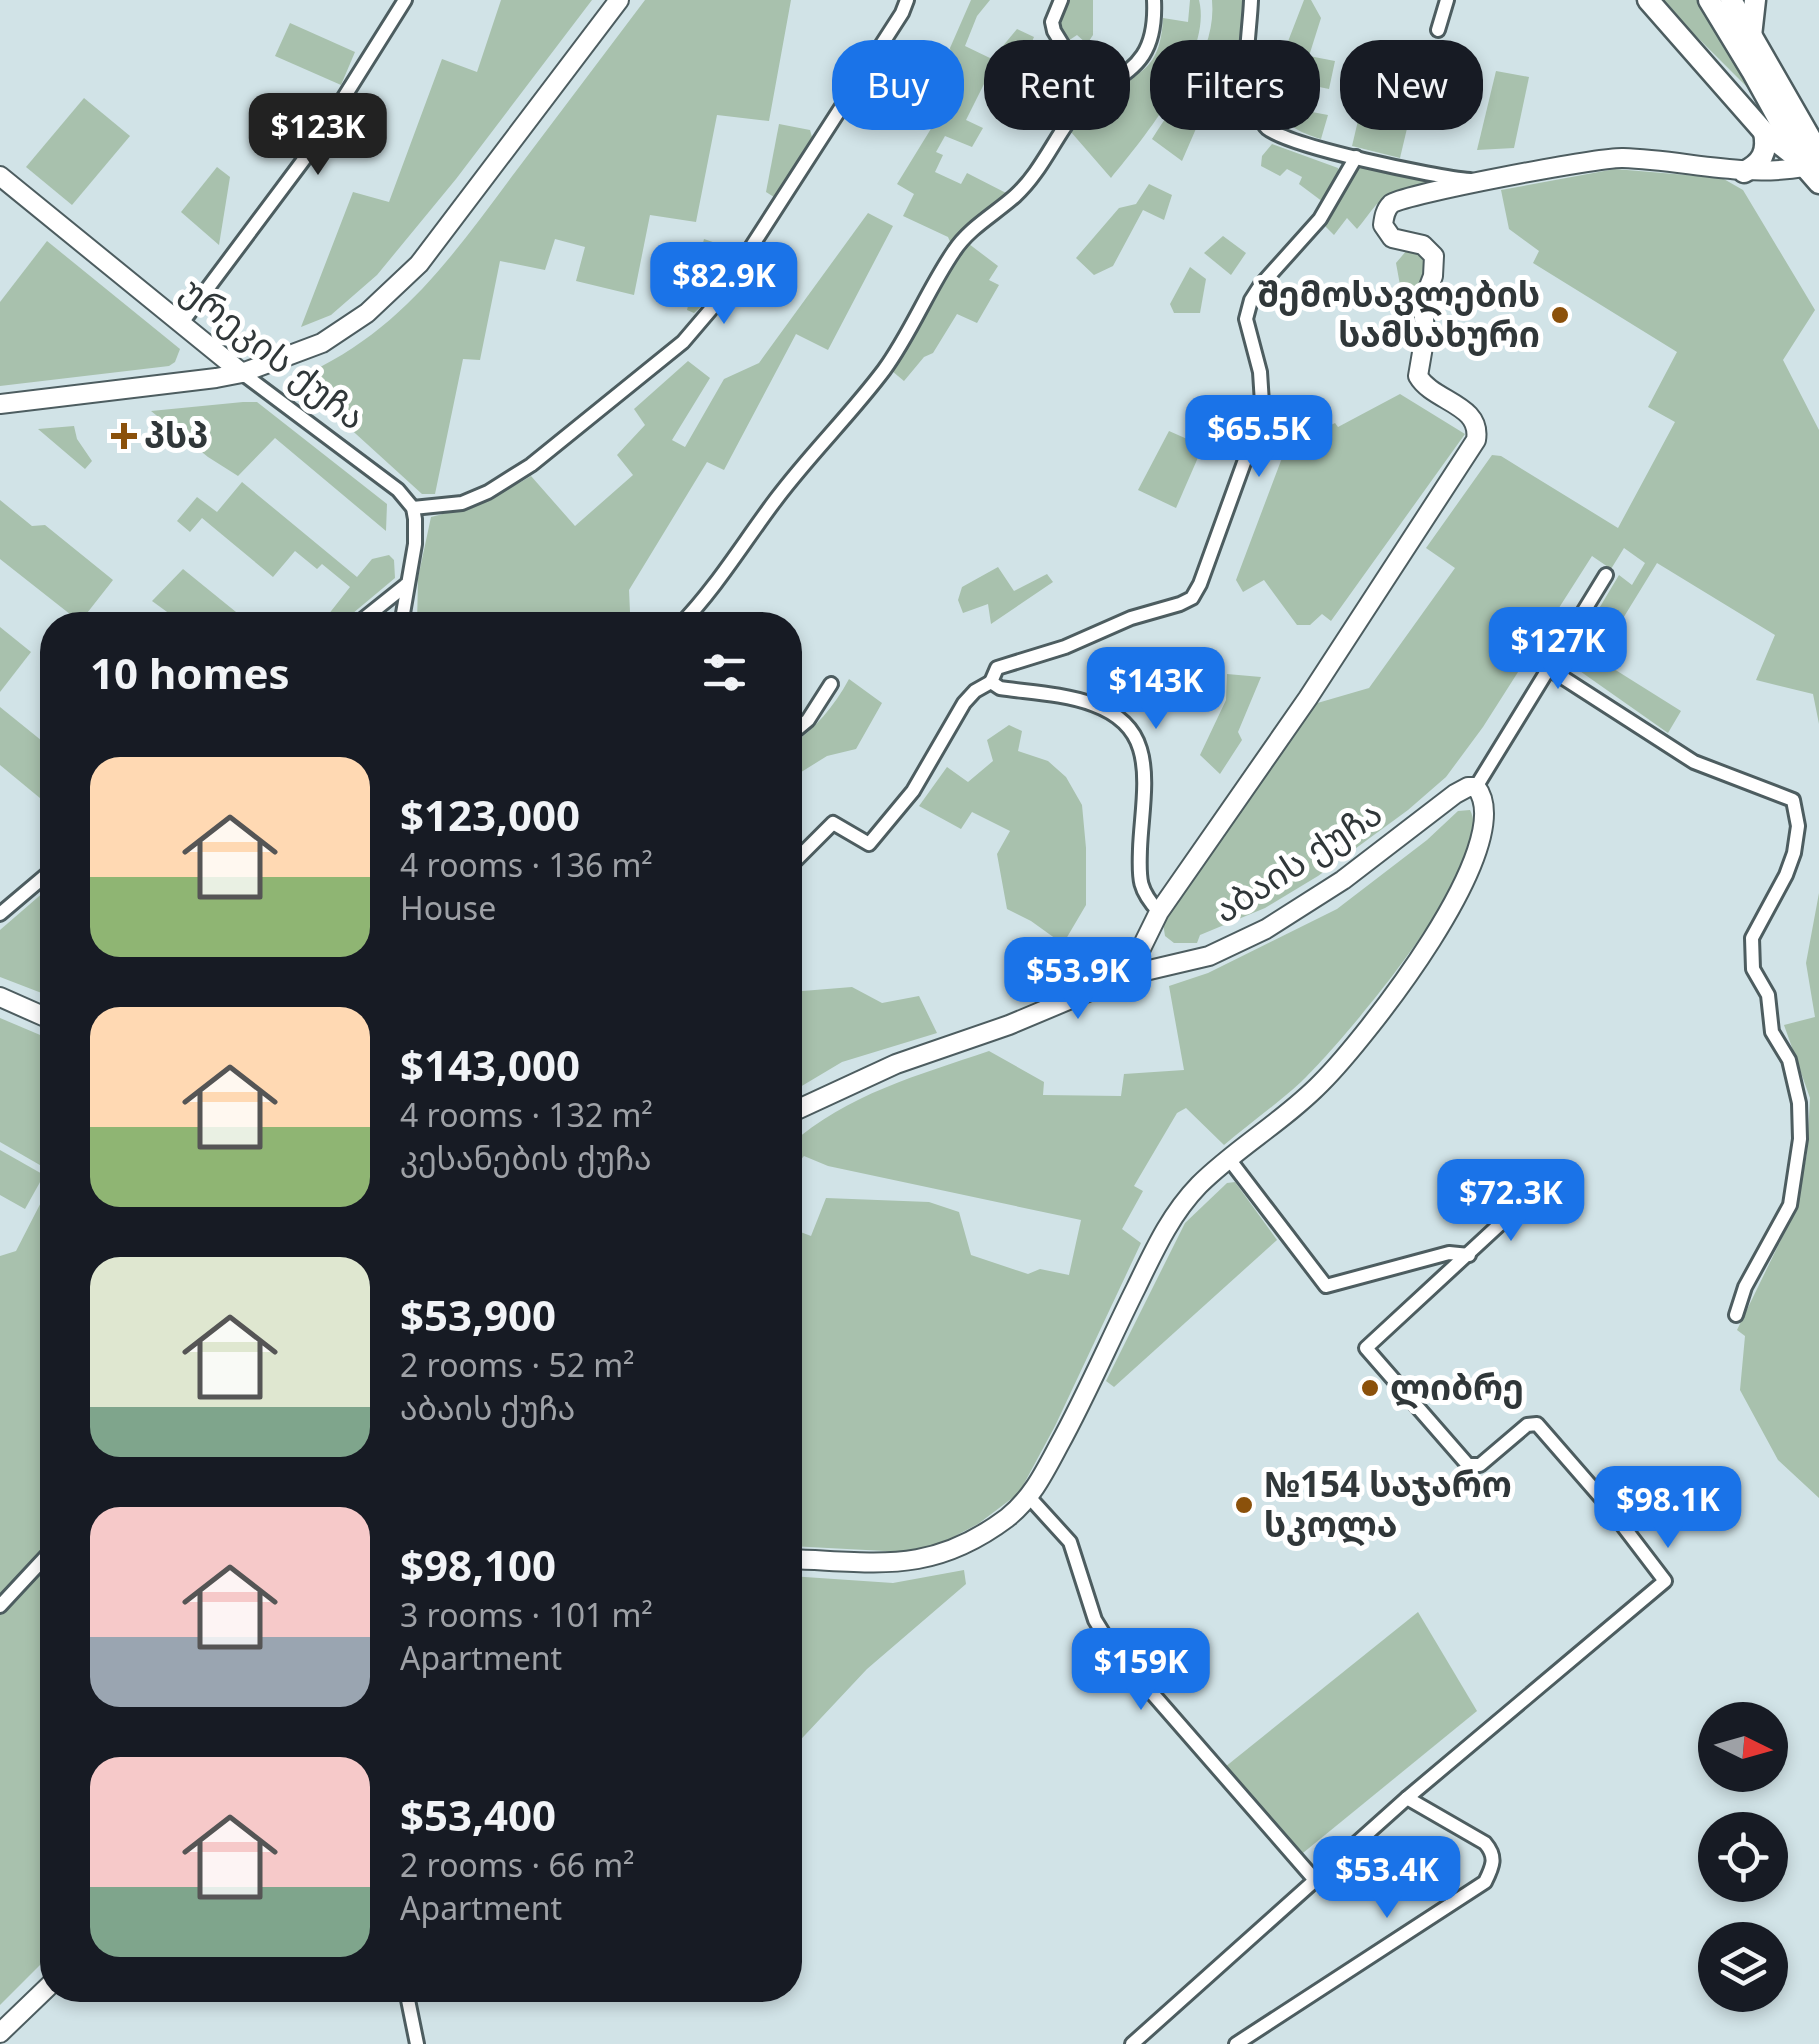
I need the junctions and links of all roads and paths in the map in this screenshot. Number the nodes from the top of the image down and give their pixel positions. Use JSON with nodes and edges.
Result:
{"nodes":[{"id":1,"x":405,"y":0,"type":"edge"},
{"id":2,"x":619,"y":0,"type":"edge"},
{"id":3,"x":907,"y":0,"type":"edge"},
{"id":4,"x":1061,"y":0,"type":"edge"},
{"id":5,"x":1154,"y":0,"type":"edge"},
{"id":6,"x":1251,"y":0,"type":"edge"},
{"id":7,"x":1446,"y":0,"type":"edge"},
{"id":8,"x":1648,"y":0,"type":"edge"},
{"id":9,"x":1709,"y":0,"type":"edge"},
{"id":10,"x":1731,"y":0,"type":"edge"},
{"id":11,"x":1755,"y":0,"type":"edge"},
{"id":12,"x":1438,"y":30,"type":"dead end"},
{"id":13,"x":1752,"y":36,"type":"junction"},
{"id":14,"x":1060,"y":40,"type":"edge"},
{"id":15,"x":1130,"y":72,"type":"edge"},
{"id":16,"x":1063,"y":130,"type":"edge"},
{"id":17,"x":1764,"y":132,"type":"junction"},
{"id":18,"x":1356,"y":157,"type":"junction"},
{"id":19,"x":1811,"y":168,"type":"edge"},
{"id":20,"x":1744,"y":172,"type":"junction"},
{"id":21,"x":0,"y":176,"type":"edge"},
{"id":22,"x":1489,"y":181,"type":"junction"},
{"id":23,"x":181,"y":324,"type":"junction"},
{"id":24,"x":242,"y":373,"type":"junction"},
{"id":25,"x":0,"y":404,"type":"edge"},
{"id":26,"x":414,"y":508,"type":"junction"},
{"id":27,"x":1606,"y":576,"type":"dead end"},
{"id":28,"x":406,"y":585,"type":"junction"},
{"id":29,"x":372,"y":612,"type":"edge"},
{"id":30,"x":403,"y":612,"type":"edge"},
{"id":31,"x":690,"y":612,"type":"edge"},
{"id":32,"x":1548,"y":668,"type":"junction"},
{"id":33,"x":991,"y":682,"type":"junction"},
{"id":34,"x":831,"y":684,"type":"dead end"},
{"id":35,"x":802,"y":725,"type":"edge"},
{"id":36,"x":1476,"y":787,"type":"junction"},
{"id":37,"x":802,"y":854,"type":"edge"},
{"id":38,"x":40,"y":880,"type":"edge"},
{"id":39,"x":1158,"y":912,"type":"junction"},
{"id":40,"x":0,"y":914,"type":"edge"},
{"id":41,"x":1128,"y":975,"type":"junction"},
{"id":42,"x":0,"y":997,"type":"edge"},
{"id":43,"x":40,"y":1015,"type":"edge"},
{"id":44,"x":802,"y":1109,"type":"edge"},
{"id":45,"x":1230,"y":1160,"type":"junction"},
{"id":46,"x":1525,"y":1201,"type":"dead end"},
{"id":47,"x":1468,"y":1255,"type":"junction"},
{"id":48,"x":1736,"y":1315,"type":"dead end"},
{"id":49,"x":1030,"y":1498,"type":"junction"},
{"id":50,"x":802,"y":1559,"type":"edge"},
{"id":51,"x":40,"y":1563,"type":"edge"},
{"id":52,"x":0,"y":1606,"type":"edge"},
{"id":53,"x":1406,"y":1798,"type":"junction"},
{"id":54,"x":1315,"y":1880,"type":"junction"},
{"id":55,"x":40,"y":1995,"type":"edge"},
{"id":56,"x":408,"y":2002,"type":"edge"},
{"id":57,"x":0,"y":2033,"type":"edge"},
{"id":58,"x":417,"y":2044,"type":"edge"},
{"id":59,"x":1132,"y":2044,"type":"edge"},
{"id":60,"x":1236,"y":2044,"type":"edge"}],
"edges":[{"from":1,"to":23,"type":"street"},
{"from":2,"to":24,"type":"street"},
{"from":3,"to":26,"type":"street"},
{"from":4,"to":14,"type":"street"},
{"from":5,"to":15,"type":"street"},
{"from":6,"to":18,"type":"street"},
{"from":7,"to":12,"type":"street"},
{"from":8,"to":17,"type":"main road"},
{"from":9,"to":19,"type":"main road"},
{"from":10,"to":13,"type":"main road"},
{"from":11,"to":13,"type":"main road"},
{"from":13,"to":19,"type":"main road"},
{"from":16,"to":31,"type":"street"},
{"from":17,"to":19,"type":"main road"},
{"from":17,"to":20,"type":"main road"},
{"from":18,"to":22,"type":"street"},
{"from":18,"to":33,"type":"street"},
{"from":19,"to":20,"type":"street"},
{"from":20,"to":22,"type":"street"},
{"from":21,"to":23,"type":"street","name":"ურეკის ქუჩა"},
{"from":22,"to":39,"type":"street"},
{"from":23,"to":24,"type":"street","name":"ურეკის ქუჩა"},
{"from":24,"to":25,"type":"street"},
{"from":24,"to":26,"type":"street","name":"ურეკის ქუჩა"},
{"from":26,"to":28,"type":"street"},
{"from":27,"to":32,"type":"street","name":"აბაის ქუჩა"},
{"from":28,"to":29,"type":"street"},
{"from":28,"to":30,"type":"street"},
{"from":32,"to":36,"type":"street","name":"აბაის ქუჩა"},
{"from":32,"to":48,"type":"street"},
{"from":33,"to":37,"type":"street"},
{"from":33,"to":39,"type":"street"},
{"from":34,"to":35,"type":"street"},
{"from":36,"to":41,"type":"street","name":"აბაის ქუჩა"},
{"from":36,"to":45,"type":"street"},
{"from":38,"to":40,"type":"street"},
{"from":39,"to":41,"type":"street"},
{"from":41,"to":44,"type":"street","name":"აბაის ქუჩა"},
{"from":42,"to":43,"type":"street"},
{"from":45,"to":47,"type":"street"},
{"from":45,"to":49,"type":"street"},
{"from":46,"to":47,"type":"street"},
{"from":47,"to":53,"type":"street"},
{"from":49,"to":50,"type":"street"},
{"from":49,"to":54,"type":"street"},
{"from":51,"to":52,"type":"street"},
{"from":53,"to":54,"type":"street"},
{"from":53,"to":60,"type":"street"},
{"from":54,"to":59,"type":"street"},
{"from":55,"to":57,"type":"street"},
{"from":56,"to":58,"type":"street"}]}
